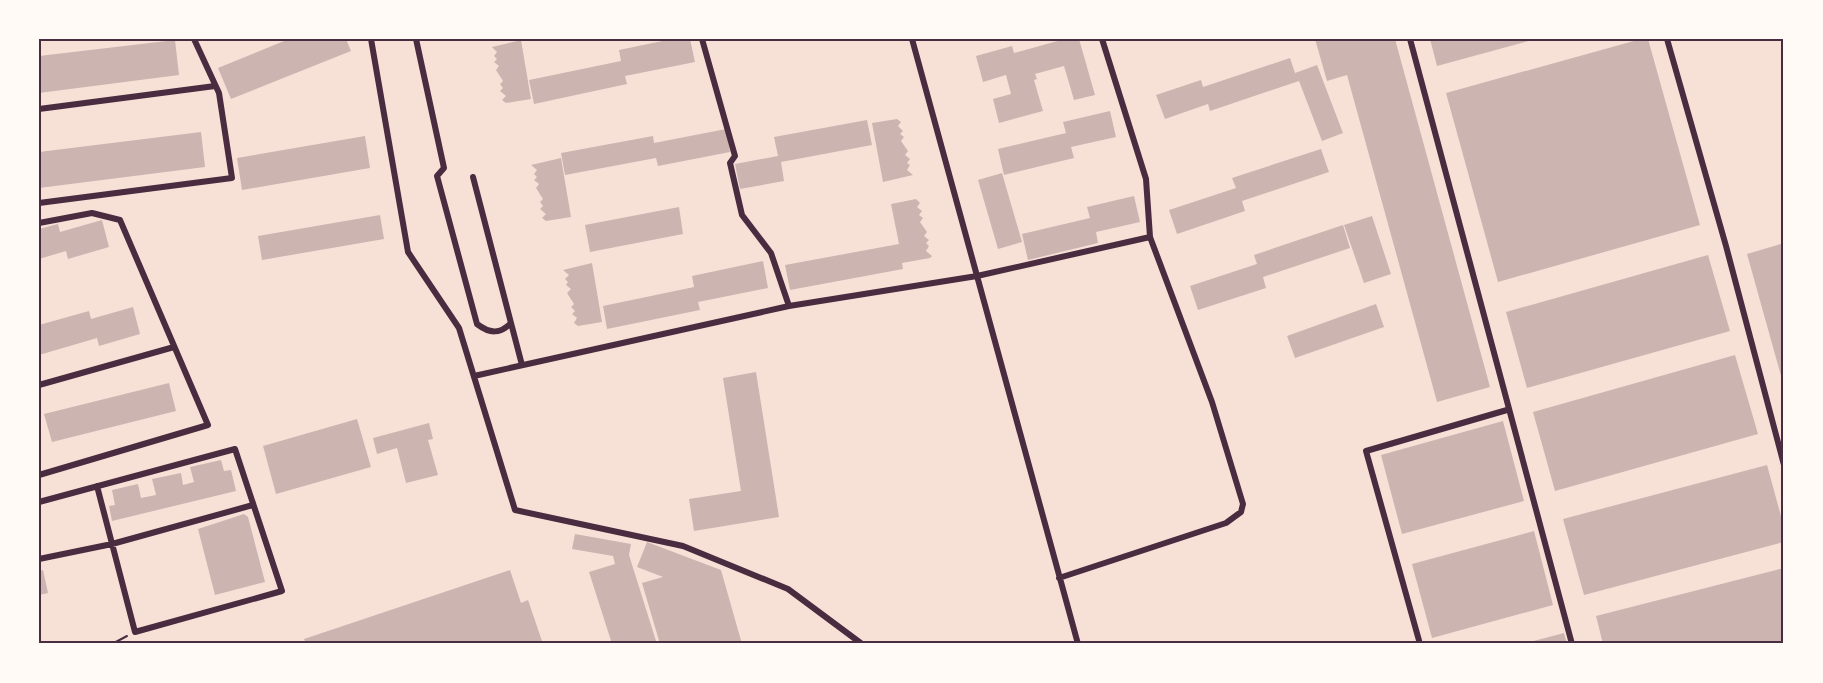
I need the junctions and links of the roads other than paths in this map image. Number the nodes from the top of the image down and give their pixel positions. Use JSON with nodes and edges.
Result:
{"nodes":[{"id":1,"x":194,"y":39,"type":"edge"},
{"id":2,"x":371,"y":39,"type":"edge"},
{"id":3,"x":416,"y":39,"type":"edge"},
{"id":4,"x":702,"y":39,"type":"edge"},
{"id":5,"x":912,"y":39,"type":"edge"},
{"id":6,"x":1102,"y":39,"type":"edge"},
{"id":7,"x":1410,"y":39,"type":"edge"},
{"id":8,"x":1667,"y":39,"type":"edge"},
{"id":9,"x":215,"y":86,"type":"junction"},
{"id":10,"x":39,"y":109,"type":"edge"},
{"id":11,"x":473,"y":177,"type":"dead end"},
{"id":12,"x":39,"y":203,"type":"edge"},
{"id":13,"x":39,"y":223,"type":"edge"},
{"id":14,"x":1150,"y":237,"type":"junction"},
{"id":15,"x":978,"y":276,"type":"junction"},
{"id":16,"x":789,"y":306,"type":"junction"},
{"id":17,"x":511,"y":323,"type":"junction"},
{"id":18,"x":174,"y":347,"type":"junction"},
{"id":19,"x":522,"y":365,"type":"junction"},
{"id":20,"x":474,"y":376,"type":"junction"},
{"id":21,"x":39,"y":385,"type":"edge"},
{"id":22,"x":1507,"y":410,"type":"junction"},
{"id":23,"x":1784,"y":465,"type":"edge"},
{"id":24,"x":39,"y":475,"type":"edge"},
{"id":25,"x":98,"y":486,"type":"junction"},
{"id":26,"x":39,"y":502,"type":"edge"},
{"id":27,"x":254,"y":506,"type":"junction"},
{"id":28,"x":112,"y":544,"type":"junction"},
{"id":29,"x":39,"y":559,"type":"edge"},
{"id":30,"x":1059,"y":578,"type":"junction"},
{"id":31,"x":862,"y":644,"type":"edge"},
{"id":32,"x":1078,"y":644,"type":"edge"},
{"id":33,"x":1420,"y":644,"type":"edge"},
{"id":34,"x":1572,"y":644,"type":"edge"}],
"edges":[{"from":1,"to":9,"type":"street"},
{"from":2,"to":20,"type":"street"},
{"from":3,"to":17,"type":"street"},
{"from":4,"to":16,"type":"street"},
{"from":5,"to":15,"type":"street"},
{"from":6,"to":14,"type":"street"},
{"from":7,"to":22,"type":"street"},
{"from":8,"to":23,"type":"street"},
{"from":9,"to":10,"type":"street"},
{"from":9,"to":12,"type":"street"},
{"from":11,"to":17,"type":"street"},
{"from":13,"to":18,"type":"street"},
{"from":14,"to":15,"type":"street"},
{"from":14,"to":30,"type":"street"},
{"from":15,"to":16,"type":"street"},
{"from":15,"to":30,"type":"street"},
{"from":16,"to":19,"type":"street"},
{"from":17,"to":19,"type":"street"},
{"from":18,"to":21,"type":"street"},
{"from":18,"to":24,"type":"street"},
{"from":19,"to":20,"type":"street"},
{"from":20,"to":31,"type":"street"},
{"from":22,"to":33,"type":"street"},
{"from":22,"to":34,"type":"street"},
{"from":25,"to":26,"type":"street"},
{"from":25,"to":27,"type":"street"},
{"from":25,"to":28,"type":"street"},
{"from":27,"to":28,"type":"street"},
{"from":27,"to":28,"type":"street"},
{"from":28,"to":29,"type":"street"},
{"from":30,"to":32,"type":"street"}]}
